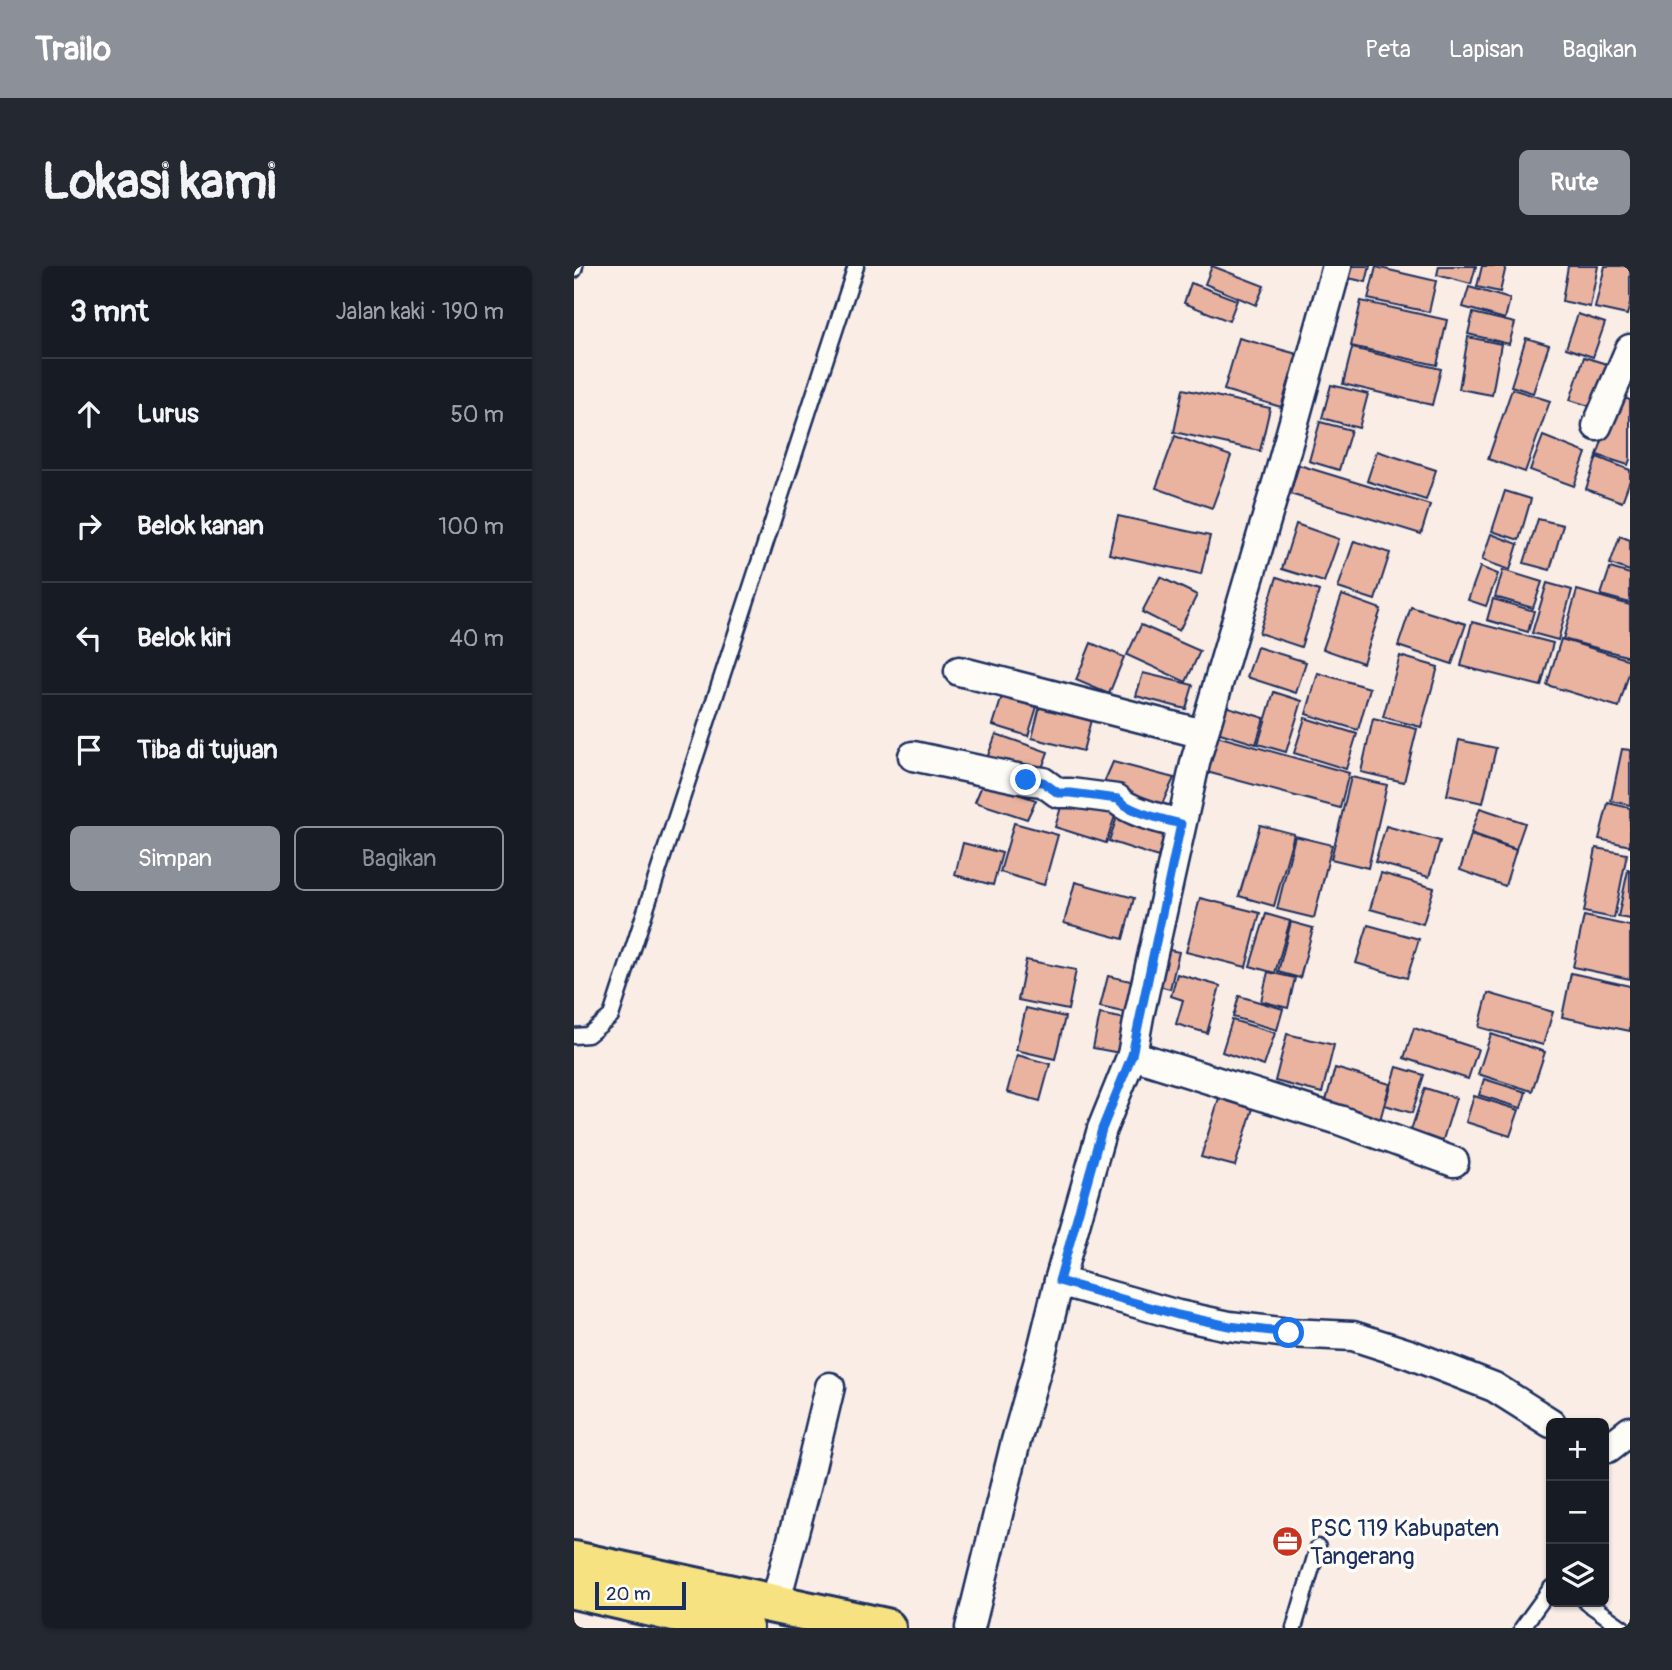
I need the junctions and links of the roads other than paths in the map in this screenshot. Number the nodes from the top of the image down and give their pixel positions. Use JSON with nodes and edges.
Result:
{"nodes":[{"id":1,"x":856,"y":266,"type":"edge"},
{"id":2,"x":1337,"y":266,"type":"edge"},
{"id":3,"x":1630,"y":349,"type":"edge"},
{"id":4,"x":1597,"y":426,"type":"dead end"},
{"id":5,"x":959,"y":671,"type":"dead end"},
{"id":6,"x":1203,"y":734,"type":"junction"},
{"id":7,"x":913,"y":756,"type":"dead end"},
{"id":8,"x":1181,"y":824,"type":"junction"},
{"id":9,"x":574,"y":1036,"type":"edge"},
{"id":10,"x":1132,"y":1055,"type":"junction"},
{"id":11,"x":1454,"y":1162,"type":"dead end"},
{"id":12,"x":1059,"y":1281,"type":"junction"},
{"id":13,"x":830,"y":1387,"type":"dead end"},
{"id":14,"x":1546,"y":1420,"type":"edge"},
{"id":15,"x":1630,"y":1431,"type":"edge"},
{"id":16,"x":1609,"y":1447,"type":"edge"},
{"id":17,"x":1318,"y":1547,"type":"dead end"},
{"id":18,"x":574,"y":1561,"type":"edge"},
{"id":19,"x":574,"y":1589,"type":"edge"},
{"id":20,"x":1546,"y":1595,"type":"edge"},
{"id":21,"x":775,"y":1604,"type":"junction"},
{"id":22,"x":1593,"y":1607,"type":"edge"},
{"id":23,"x":743,"y":1628,"type":"edge"},
{"id":24,"x":886,"y":1628,"type":"edge"},
{"id":25,"x":970,"y":1628,"type":"edge"},
{"id":26,"x":1294,"y":1628,"type":"edge"},
{"id":27,"x":1522,"y":1628,"type":"edge"},
{"id":28,"x":1623,"y":1628,"type":"edge"}],
"edges":[{"from":1,"to":9,"type":"lane"},
{"from":2,"to":6,"type":"street"},
{"from":3,"to":4,"type":"street"},
{"from":5,"to":6,"type":"street"},
{"from":6,"to":8,"type":"street"},
{"from":7,"to":8,"type":"street"},
{"from":8,"to":10,"type":"street"},
{"from":10,"to":11,"type":"street"},
{"from":10,"to":12,"type":"street"},
{"from":12,"to":14,"type":"street"},
{"from":12,"to":25,"type":"street"},
{"from":13,"to":21,"type":"street"},
{"from":15,"to":16,"type":"street"},
{"from":17,"to":26,"type":"lane"},
{"from":18,"to":21,"type":"highway"},
{"from":19,"to":23,"type":"highway"},
{"from":20,"to":27,"type":"lane"},
{"from":21,"to":24,"type":"highway"},
{"from":22,"to":28,"type":"lane"}]}
